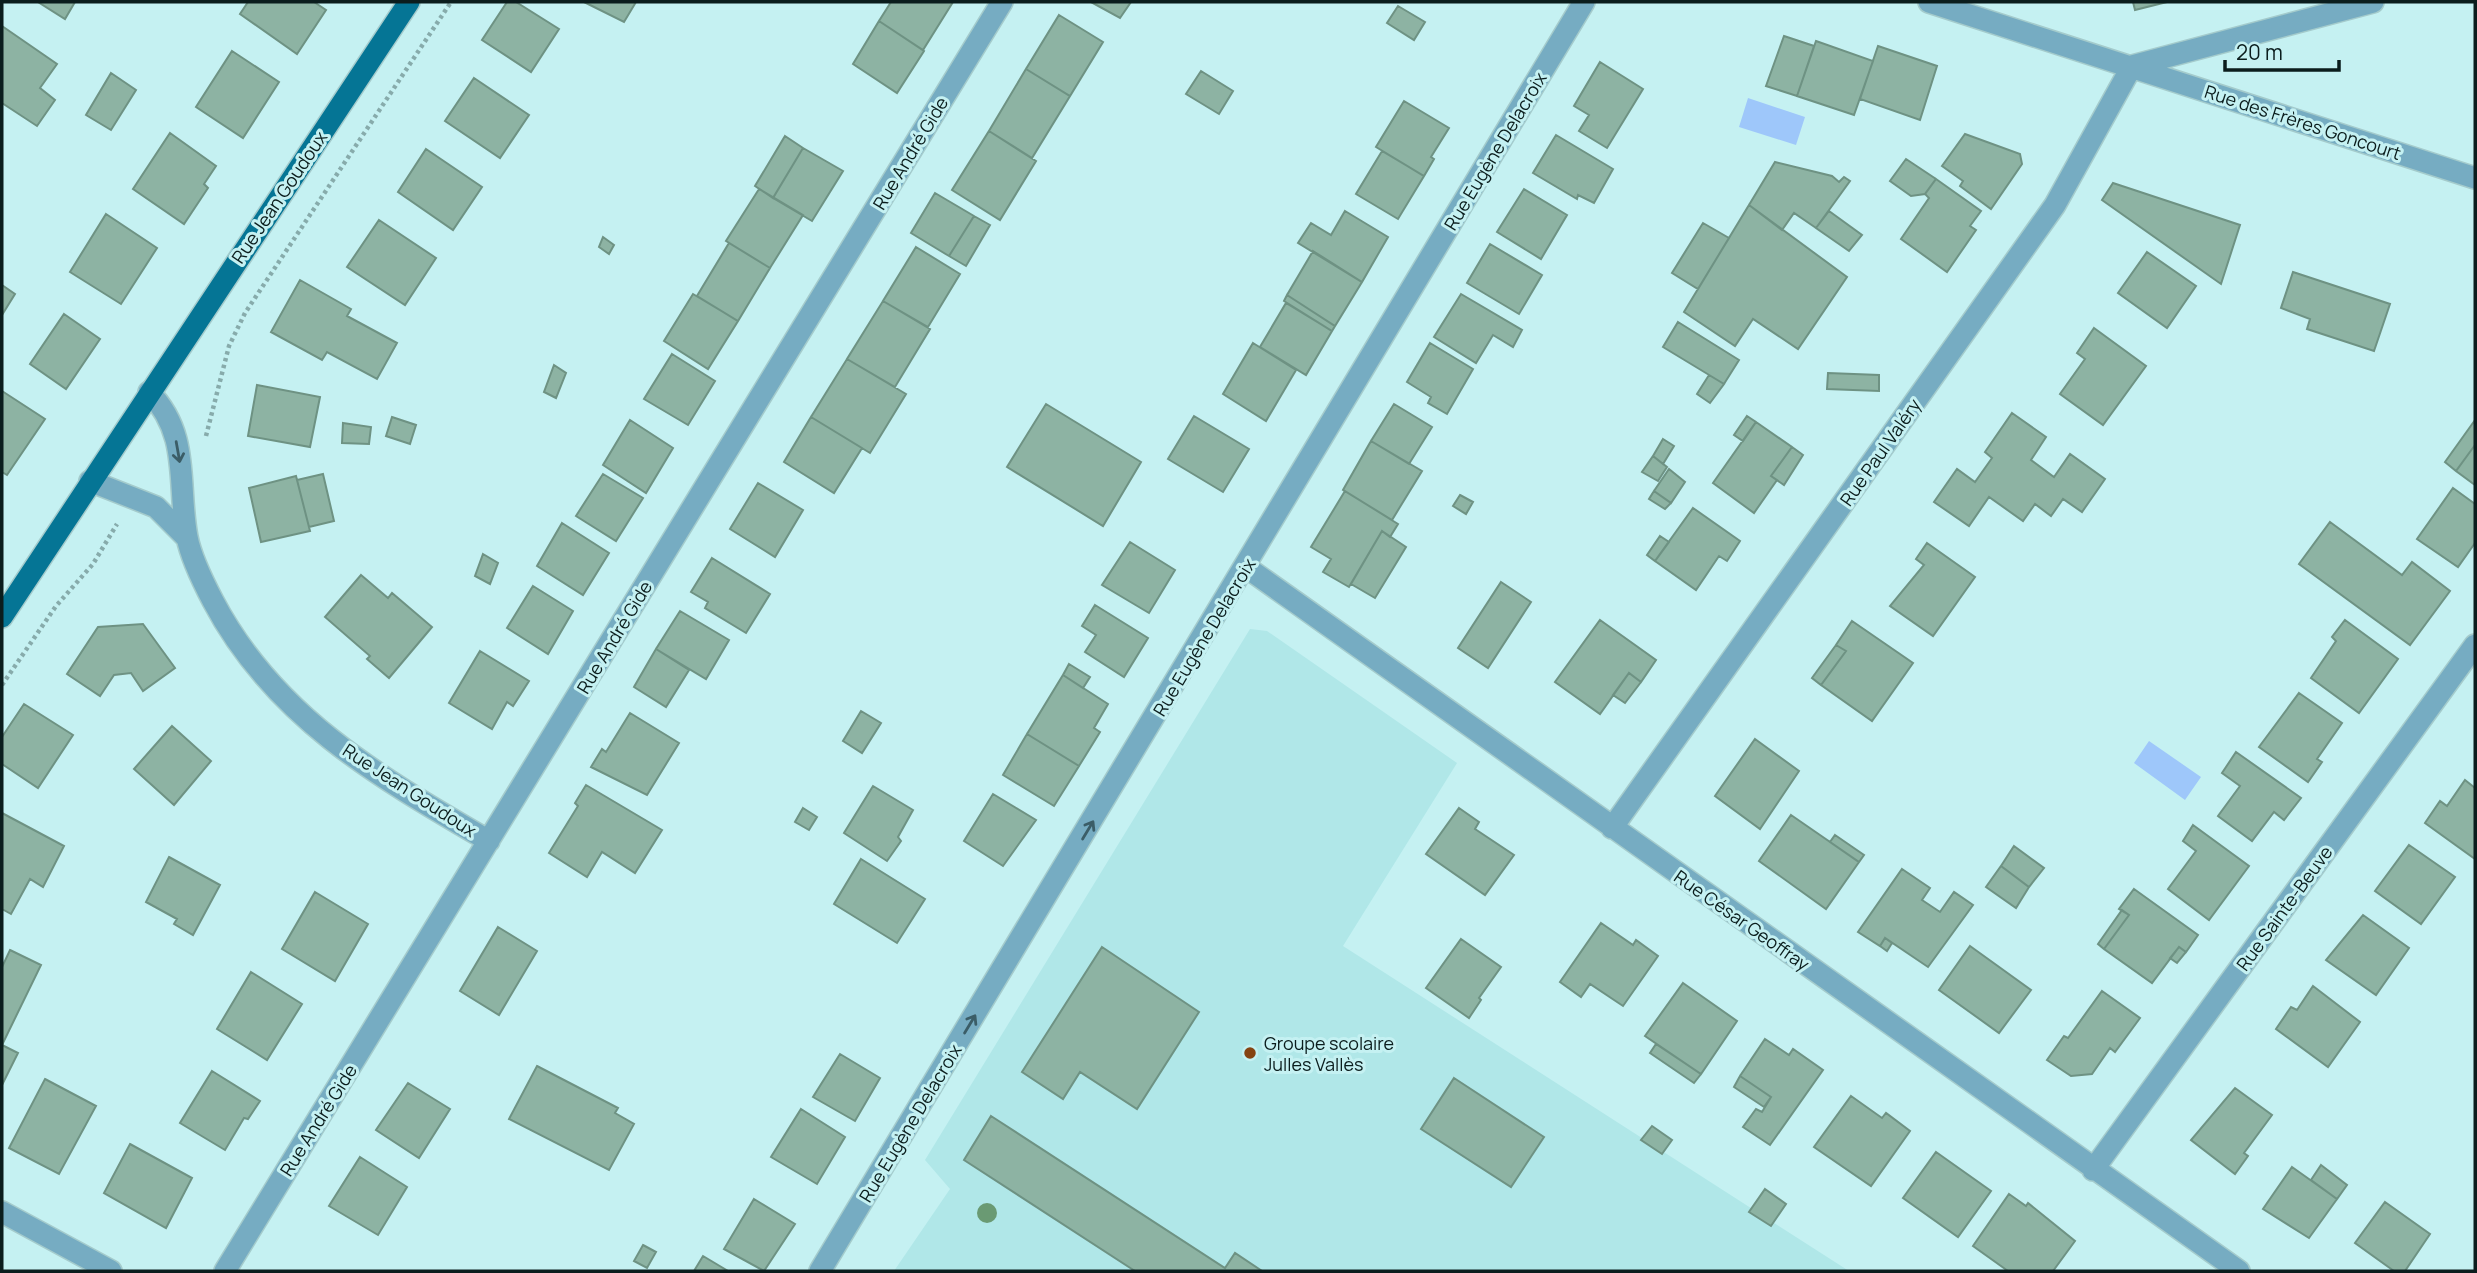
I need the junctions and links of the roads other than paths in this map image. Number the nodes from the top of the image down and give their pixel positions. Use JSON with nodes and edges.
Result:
{"nodes":[{"id":1,"x":409,"y":2,"type":"edge"},
{"id":2,"x":1002,"y":2,"type":"edge"},
{"id":3,"x":1584,"y":2,"type":"edge"},
{"id":4,"x":1929,"y":2,"type":"edge"},
{"id":5,"x":2373,"y":2,"type":"edge"},
{"id":6,"x":2132,"y":66,"type":"junction"},
{"id":7,"x":2475,"y":178,"type":"edge"},
{"id":8,"x":149,"y":392,"type":"junction"},
{"id":9,"x":90,"y":481,"type":"junction"},
{"id":10,"x":187,"y":538,"type":"junction"},
{"id":11,"x":1246,"y":567,"type":"junction"},
{"id":12,"x":2,"y":617,"type":"edge"},
{"id":13,"x":2475,"y":645,"type":"edge"},
{"id":14,"x":1612,"y":828,"type":"junction"},
{"id":15,"x":489,"y":841,"type":"junction"},
{"id":16,"x":2093,"y":1170,"type":"junction"},
{"id":17,"x":2,"y":1212,"type":"edge"},
{"id":18,"x":111,"y":1271,"type":"edge"},
{"id":19,"x":225,"y":1271,"type":"edge"},
{"id":20,"x":820,"y":1271,"type":"edge"},
{"id":21,"x":2239,"y":1271,"type":"edge"}],
"edges":[{"from":1,"to":8,"type":"main road","name":"Rue Jean Goudoux"},
{"from":2,"to":15,"type":"street","name":"Rue André Gide"},
{"from":3,"to":11,"type":"street","name":"Rue Eugène Delacroix"},
{"from":4,"to":6,"type":"street","name":"Rue des Frères Goncourt"},
{"from":5,"to":6,"type":"street"},
{"from":6,"to":7,"type":"street","name":"Rue des Frères Goncourt"},
{"from":6,"to":14,"type":"street","name":"Rue Paul Valéry"},
{"from":8,"to":9,"type":"main road","name":"Rue Jean Goudoux"},
{"from":8,"to":10,"type":"street","name":"Rue Jean Goudoux","one_way":true},
{"from":9,"to":10,"type":"street","name":"Rue Jean Goudoux"},
{"from":9,"to":12,"type":"main road","name":"Rue Jean Goudoux"},
{"from":10,"to":15,"type":"street","name":"Rue Jean Goudoux"},
{"from":11,"to":14,"type":"street","name":"Rue César Geoffray"},
{"from":20,"to":11,"type":"street","name":"Rue Eugène Delacroix","one_way":true},
{"from":13,"to":16,"type":"street","name":"Rue Sainte-Beuve"},
{"from":14,"to":16,"type":"street","name":"Rue César Geoffray"},
{"from":15,"to":19,"type":"street","name":"Rue André Gide"},
{"from":16,"to":21,"type":"street","name":"Rue César Geoffray"},
{"from":17,"to":18,"type":"street"}]}
